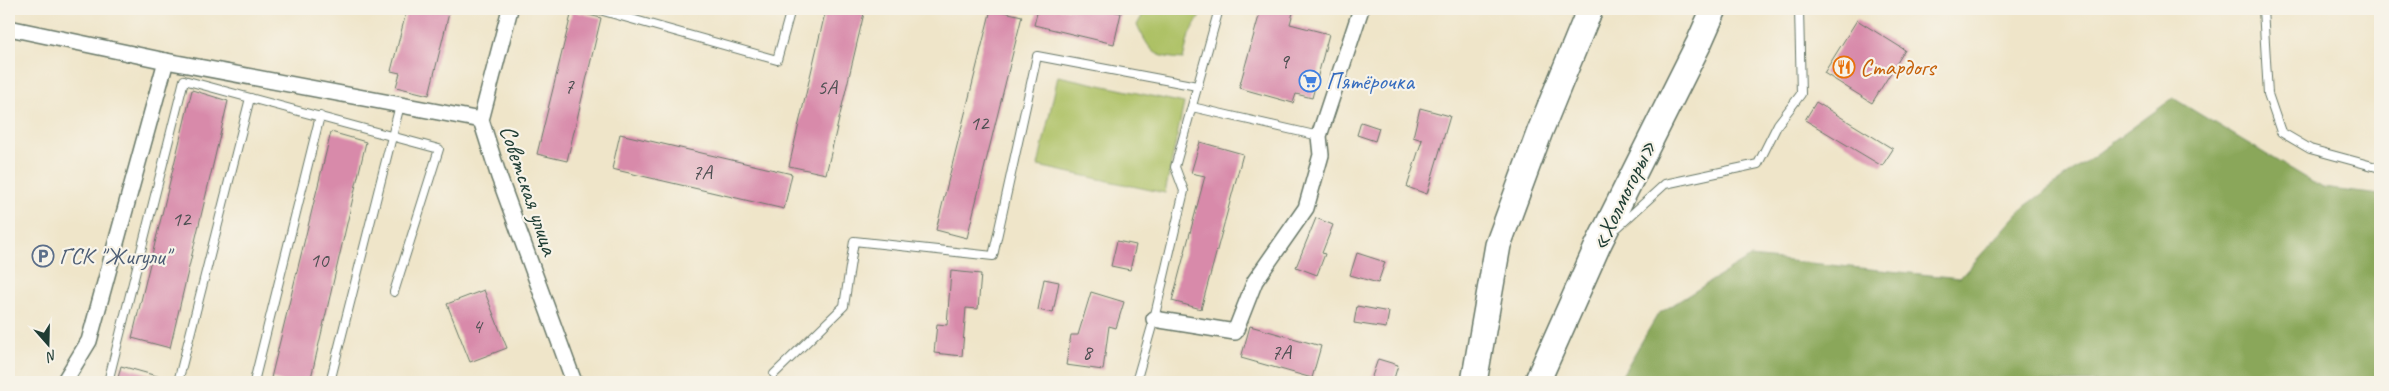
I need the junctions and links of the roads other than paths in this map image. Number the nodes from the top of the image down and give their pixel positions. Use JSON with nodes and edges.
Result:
{"nodes":[{"id":1,"x":510,"y":9,"type":"edge"},
{"id":2,"x":596,"y":9,"type":"edge"},
{"id":3,"x":791,"y":9,"type":"edge"},
{"id":4,"x":1219,"y":9,"type":"edge"},
{"id":5,"x":1361,"y":9,"type":"edge"},
{"id":6,"x":1590,"y":9,"type":"edge"},
{"id":7,"x":1701,"y":9,"type":"edge"},
{"id":8,"x":1714,"y":9,"type":"edge"},
{"id":9,"x":1799,"y":9,"type":"edge"},
{"id":10,"x":2263,"y":9,"type":"edge"},
{"id":11,"x":9,"y":28,"type":"edge"},
{"id":12,"x":1699,"y":43,"type":"junction"},
{"id":13,"x":166,"y":60,"type":"junction"},
{"id":14,"x":1197,"y":86,"type":"junction"},
{"id":15,"x":250,"y":98,"type":"junction"},
{"id":16,"x":400,"y":105,"type":"junction"},
{"id":17,"x":1192,"y":108,"type":"junction"},
{"id":18,"x":320,"y":116,"type":"junction"},
{"id":19,"x":481,"y":120,"type":"junction"},
{"id":20,"x":392,"y":135,"type":"junction"},
{"id":21,"x":1320,"y":136,"type":"junction"},
{"id":22,"x":2380,"y":168,"type":"edge"},
{"id":23,"x":1598,"y":245,"type":"junction"},
{"id":24,"x":394,"y":292,"type":"dead end"},
{"id":25,"x":1154,"y":319,"type":"junction"},
{"id":26,"x":774,"y":374,"type":"dead end"},
{"id":27,"x":64,"y":382,"type":"edge"},
{"id":28,"x":108,"y":382,"type":"edge"},
{"id":29,"x":178,"y":382,"type":"edge"},
{"id":30,"x":254,"y":382,"type":"edge"},
{"id":31,"x":330,"y":382,"type":"edge"},
{"id":32,"x":574,"y":382,"type":"edge"},
{"id":33,"x":1136,"y":382,"type":"edge"},
{"id":34,"x":1474,"y":382,"type":"edge"},
{"id":35,"x":1536,"y":382,"type":"edge"}],
"edges":[{"from":1,"to":19,"type":"street","name":"Советская улица"},
{"from":2,"to":3,"type":"lane"},
{"from":4,"to":14,"type":"lane"},
{"from":5,"to":21,"type":"street"},
{"from":6,"to":34,"type":"highway"},
{"from":7,"to":12,"type":"street"},
{"from":8,"to":12,"type":"highway","name":"«Холмогоры»"},
{"from":9,"to":23,"type":"lane"},
{"from":10,"to":22,"type":"lane"},
{"from":11,"to":13,"type":"street"},
{"from":12,"to":23,"type":"highway","name":"«Холмогоры»"},
{"from":13,"to":16,"type":"street"},
{"from":13,"to":27,"type":"street"},
{"from":14,"to":17,"type":"lane"},
{"from":14,"to":26,"type":"lane"},
{"from":15,"to":18,"type":"lane"},
{"from":15,"to":28,"type":"lane"},
{"from":15,"to":29,"type":"lane"},
{"from":16,"to":19,"type":"street"},
{"from":16,"to":20,"type":"lane"},
{"from":17,"to":21,"type":"lane"},
{"from":17,"to":25,"type":"lane"},
{"from":18,"to":20,"type":"lane"},
{"from":18,"to":30,"type":"lane"},
{"from":19,"to":32,"type":"street","name":"Советская улица"},
{"from":20,"to":24,"type":"lane"},
{"from":20,"to":31,"type":"lane"},
{"from":21,"to":25,"type":"street"},
{"from":23,"to":35,"type":"highway","name":"«Холмогоры»"},
{"from":25,"to":33,"type":"lane"}]}
